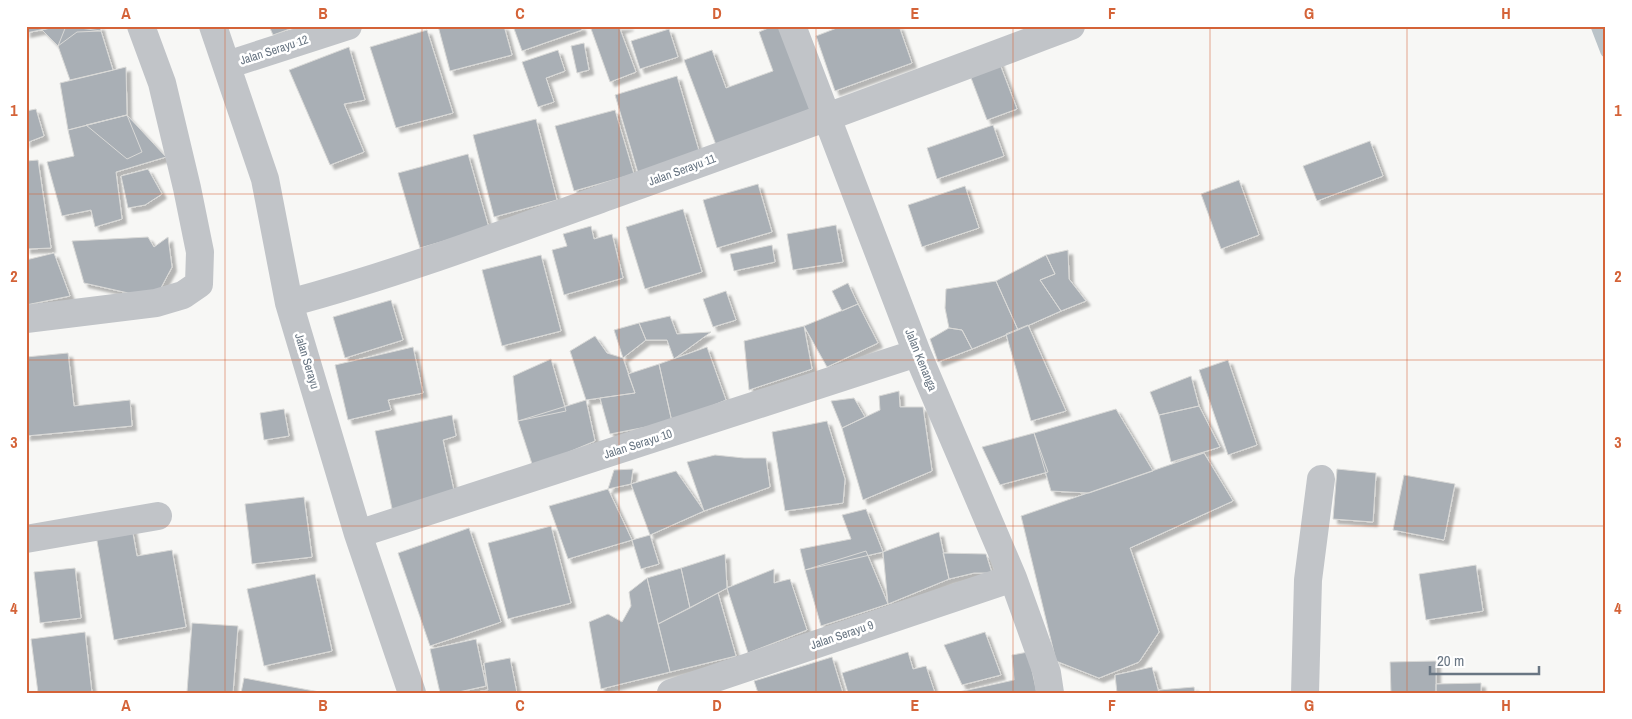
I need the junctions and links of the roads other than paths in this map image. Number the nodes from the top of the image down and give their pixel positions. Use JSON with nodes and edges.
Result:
{"nodes":[{"id":1,"x":141,"y":26,"type":"edge"},
{"id":2,"x":213,"y":26,"type":"edge"},
{"id":3,"x":348,"y":26,"type":"edge"},
{"id":4,"x":792,"y":26,"type":"edge"},
{"id":5,"x":1071,"y":26,"type":"edge"},
{"id":6,"x":228,"y":65,"type":"junction"},
{"id":7,"x":827,"y":118,"type":"junction"},
{"id":8,"x":289,"y":303,"type":"junction"},
{"id":9,"x":26,"y":319,"type":"edge"},
{"id":10,"x":917,"y":354,"type":"junction"},
{"id":11,"x":1321,"y":479,"type":"dead end"},
{"id":12,"x":158,"y":516,"type":"dead end"},
{"id":13,"x":358,"y":534,"type":"junction"},
{"id":14,"x":26,"y":539,"type":"edge"},
{"id":15,"x":1013,"y":578,"type":"junction"},
{"id":16,"x":412,"y":693,"type":"edge"},
{"id":17,"x":671,"y":693,"type":"edge"},
{"id":18,"x":1050,"y":693,"type":"edge"},
{"id":19,"x":1305,"y":693,"type":"edge"}],
"edges":[{"from":1,"to":9,"type":"street"},
{"from":2,"to":6,"type":"street","name":"Jalan Serayu"},
{"from":3,"to":6,"type":"street","name":"Jalan Serayu 12"},
{"from":4,"to":7,"type":"street","name":"Jalan Kenanga"},
{"from":5,"to":7,"type":"street","name":"Jalan Serayu 11"},
{"from":6,"to":8,"type":"street","name":"Jalan Serayu"},
{"from":7,"to":8,"type":"street","name":"Jalan Serayu 11"},
{"from":7,"to":10,"type":"street","name":"Jalan Kenanga"},
{"from":8,"to":13,"type":"street","name":"Jalan Serayu"},
{"from":10,"to":13,"type":"street","name":"Jalan Serayu 10"},
{"from":10,"to":15,"type":"street","name":"Jalan Kenanga"},
{"from":11,"to":19,"type":"street"},
{"from":12,"to":14,"type":"street"},
{"from":13,"to":16,"type":"street","name":"Jalan Serayu"},
{"from":15,"to":17,"type":"street","name":"Jalan Serayu 9"},
{"from":15,"to":18,"type":"street","name":"Jalan Kenanga"}]}
